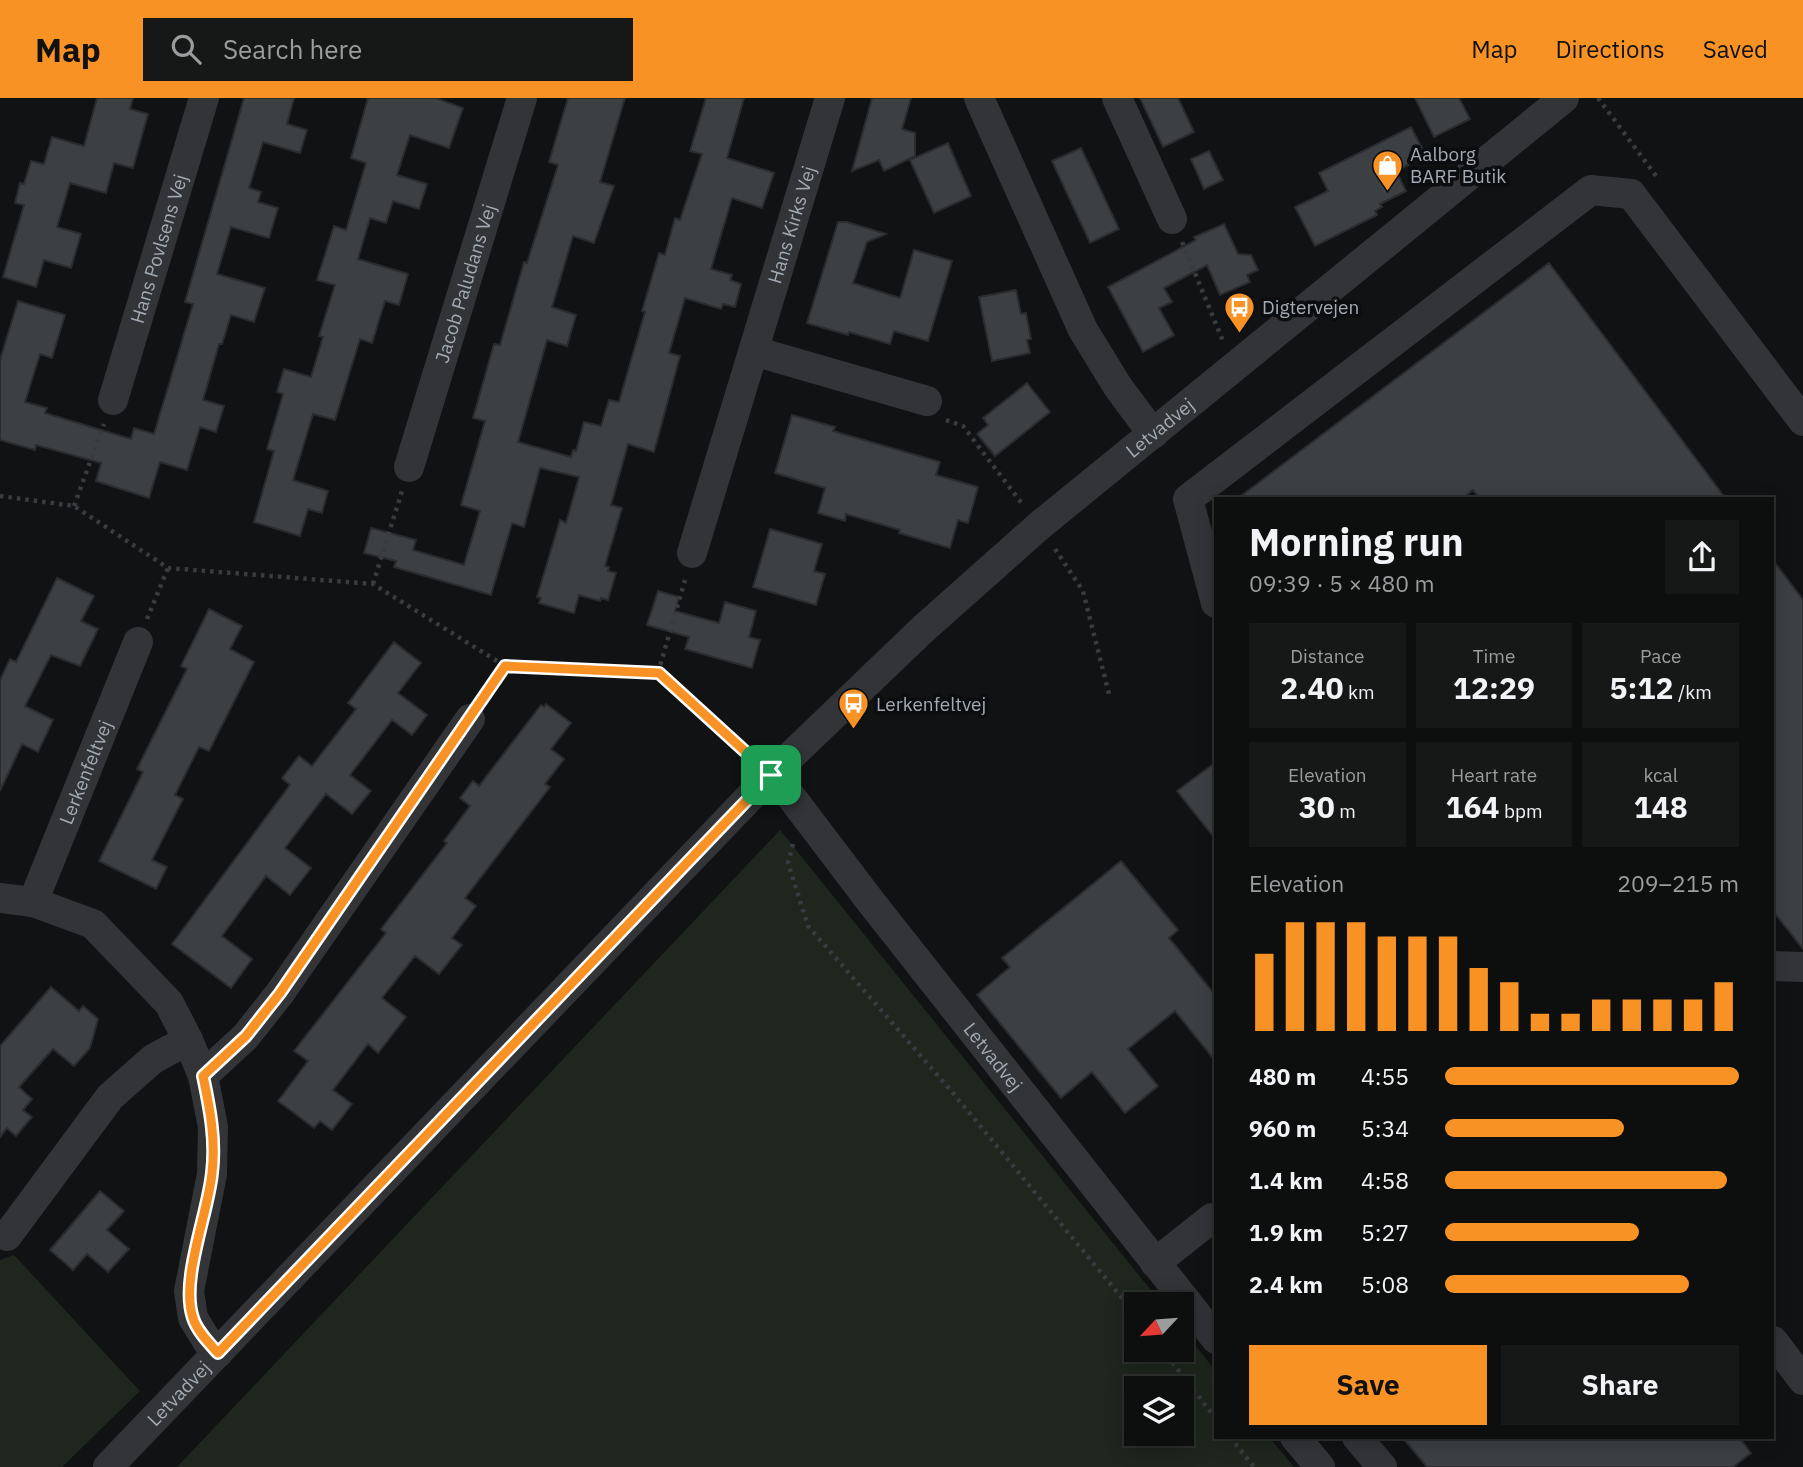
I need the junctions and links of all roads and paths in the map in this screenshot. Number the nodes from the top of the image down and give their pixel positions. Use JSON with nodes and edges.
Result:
{"nodes":[{"id":1,"x":204,"y":98,"type":"edge"},
{"id":2,"x":522,"y":98,"type":"edge"},
{"id":3,"x":830,"y":98,"type":"edge"},
{"id":4,"x":979,"y":98,"type":"edge"},
{"id":5,"x":1117,"y":98,"type":"edge"},
{"id":6,"x":1564,"y":98,"type":"edge"},
{"id":7,"x":1172,"y":219,"type":"joint"},
{"id":8,"x":754,"y":351,"type":"junction"},
{"id":9,"x":1239,"y":363,"type":"junction"},
{"id":10,"x":113,"y":400,"type":"joint"},
{"id":11,"x":927,"y":401,"type":"dead end"},
{"id":12,"x":1803,"y":421,"type":"edge"},
{"id":13,"x":1153,"y":434,"type":"junction"},
{"id":14,"x":410,"y":467,"type":"joint"},
{"id":15,"x":0,"y":496,"type":"edge"},
{"id":16,"x":74,"y":506,"type":"junction"},
{"id":17,"x":692,"y":553,"type":"joint"},
{"id":18,"x":168,"y":568,"type":"junction"},
{"id":19,"x":373,"y":584,"type":"junction"},
{"id":20,"x":1214,"y":596,"type":"edge"},
{"id":21,"x":138,"y":642,"type":"joint"},
{"id":22,"x":505,"y":666,"type":"junction"},
{"id":23,"x":659,"y":673,"type":"junction"},
{"id":24,"x":470,"y":719,"type":"joint"},
{"id":25,"x":771,"y":775,"type":"junction"},
{"id":26,"x":802,"y":812,"type":"junction"},
{"id":27,"x":0,"y":898,"type":"edge"},
{"id":28,"x":33,"y":902,"type":"junction"},
{"id":29,"x":1774,"y":966,"type":"edge"},
{"id":30,"x":1803,"y":967,"type":"edge"},
{"id":31,"x":188,"y":1040,"type":"junction"},
{"id":32,"x":203,"y":1076,"type":"junction"},
{"id":33,"x":1214,"y":1220,"type":"edge"},
{"id":34,"x":7,"y":1236,"type":"dead end"},
{"id":35,"x":1155,"y":1263,"type":"junction"},
{"id":36,"x":1124,"y":1300,"type":"edge"},
{"id":37,"x":1214,"y":1337,"type":"edge"},
{"id":38,"x":1774,"y":1343,"type":"edge"},
{"id":39,"x":218,"y":1353,"type":"junction"},
{"id":40,"x":1173,"y":1362,"type":"edge"},
{"id":41,"x":1803,"y":1380,"type":"edge"},
{"id":42,"x":1214,"y":1416,"type":"edge"},
{"id":43,"x":1232,"y":1439,"type":"edge"},
{"id":44,"x":1297,"y":1439,"type":"edge"},
{"id":45,"x":1359,"y":1439,"type":"edge"},
{"id":46,"x":108,"y":1467,"type":"edge"},
{"id":47,"x":1254,"y":1467,"type":"edge"},
{"id":48,"x":1320,"y":1467,"type":"edge"},
{"id":49,"x":1382,"y":1467,"type":"edge"}],
"edges":[{"from":1,"to":10,"type":"street","name":"Hans Povlsens Vej"},
{"from":2,"to":14,"type":"street","name":"Jacob Paludans Vej"},
{"from":3,"to":8,"type":"street","name":"Hans Kirks Vej"},
{"from":4,"to":13,"type":"street"},
{"from":5,"to":7,"type":"street"},
{"from":6,"to":9,"type":"street","name":"Letvadvej"},
{"from":7,"to":9,"type":"path"},
{"from":8,"to":11,"type":"street"},
{"from":8,"to":17,"type":"street","name":"Hans Kirks Vej"},
{"from":9,"to":13,"type":"street","name":"Letvadvej"},
{"from":10,"to":16,"type":"path"},
{"from":12,"to":20,"type":"street"},
{"from":13,"to":25,"type":"street","name":"Letvadvej"},
{"from":14,"to":19,"type":"path"},
{"from":15,"to":16,"type":"path"},
{"from":16,"to":18,"type":"path"},
{"from":17,"to":23,"type":"path"},
{"from":18,"to":19,"type":"path"},
{"from":18,"to":21,"type":"path"},
{"from":19,"to":22,"type":"path"},
{"from":21,"to":28,"type":"street","name":"Lerkenfeltvej"},
{"from":22,"to":23,"type":"path"},
{"from":22,"to":24,"type":"path"},
{"from":23,"to":25,"type":"path"},
{"from":24,"to":32,"type":"street"},
{"from":25,"to":26,"type":"street","name":"Letvadvej"},
{"from":25,"to":39,"type":"street","name":"Letvadvej"},
{"from":26,"to":35,"type":"street","name":"Letvadvej"},
{"from":26,"to":36,"type":"path"},
{"from":27,"to":28,"type":"street"},
{"from":28,"to":31,"type":"street"},
{"from":29,"to":30,"type":"street"},
{"from":31,"to":32,"type":"street"},
{"from":31,"to":34,"type":"street"},
{"from":32,"to":39,"type":"street"},
{"from":33,"to":35,"type":"street"},
{"from":35,"to":37,"type":"street","name":"Letvadvej"},
{"from":38,"to":41,"type":"street"},
{"from":39,"to":46,"type":"street","name":"Letvadvej"},
{"from":40,"to":42,"type":"path"},
{"from":43,"to":47,"type":"path"},
{"from":44,"to":48,"type":"street"},
{"from":45,"to":49,"type":"street"}]}
